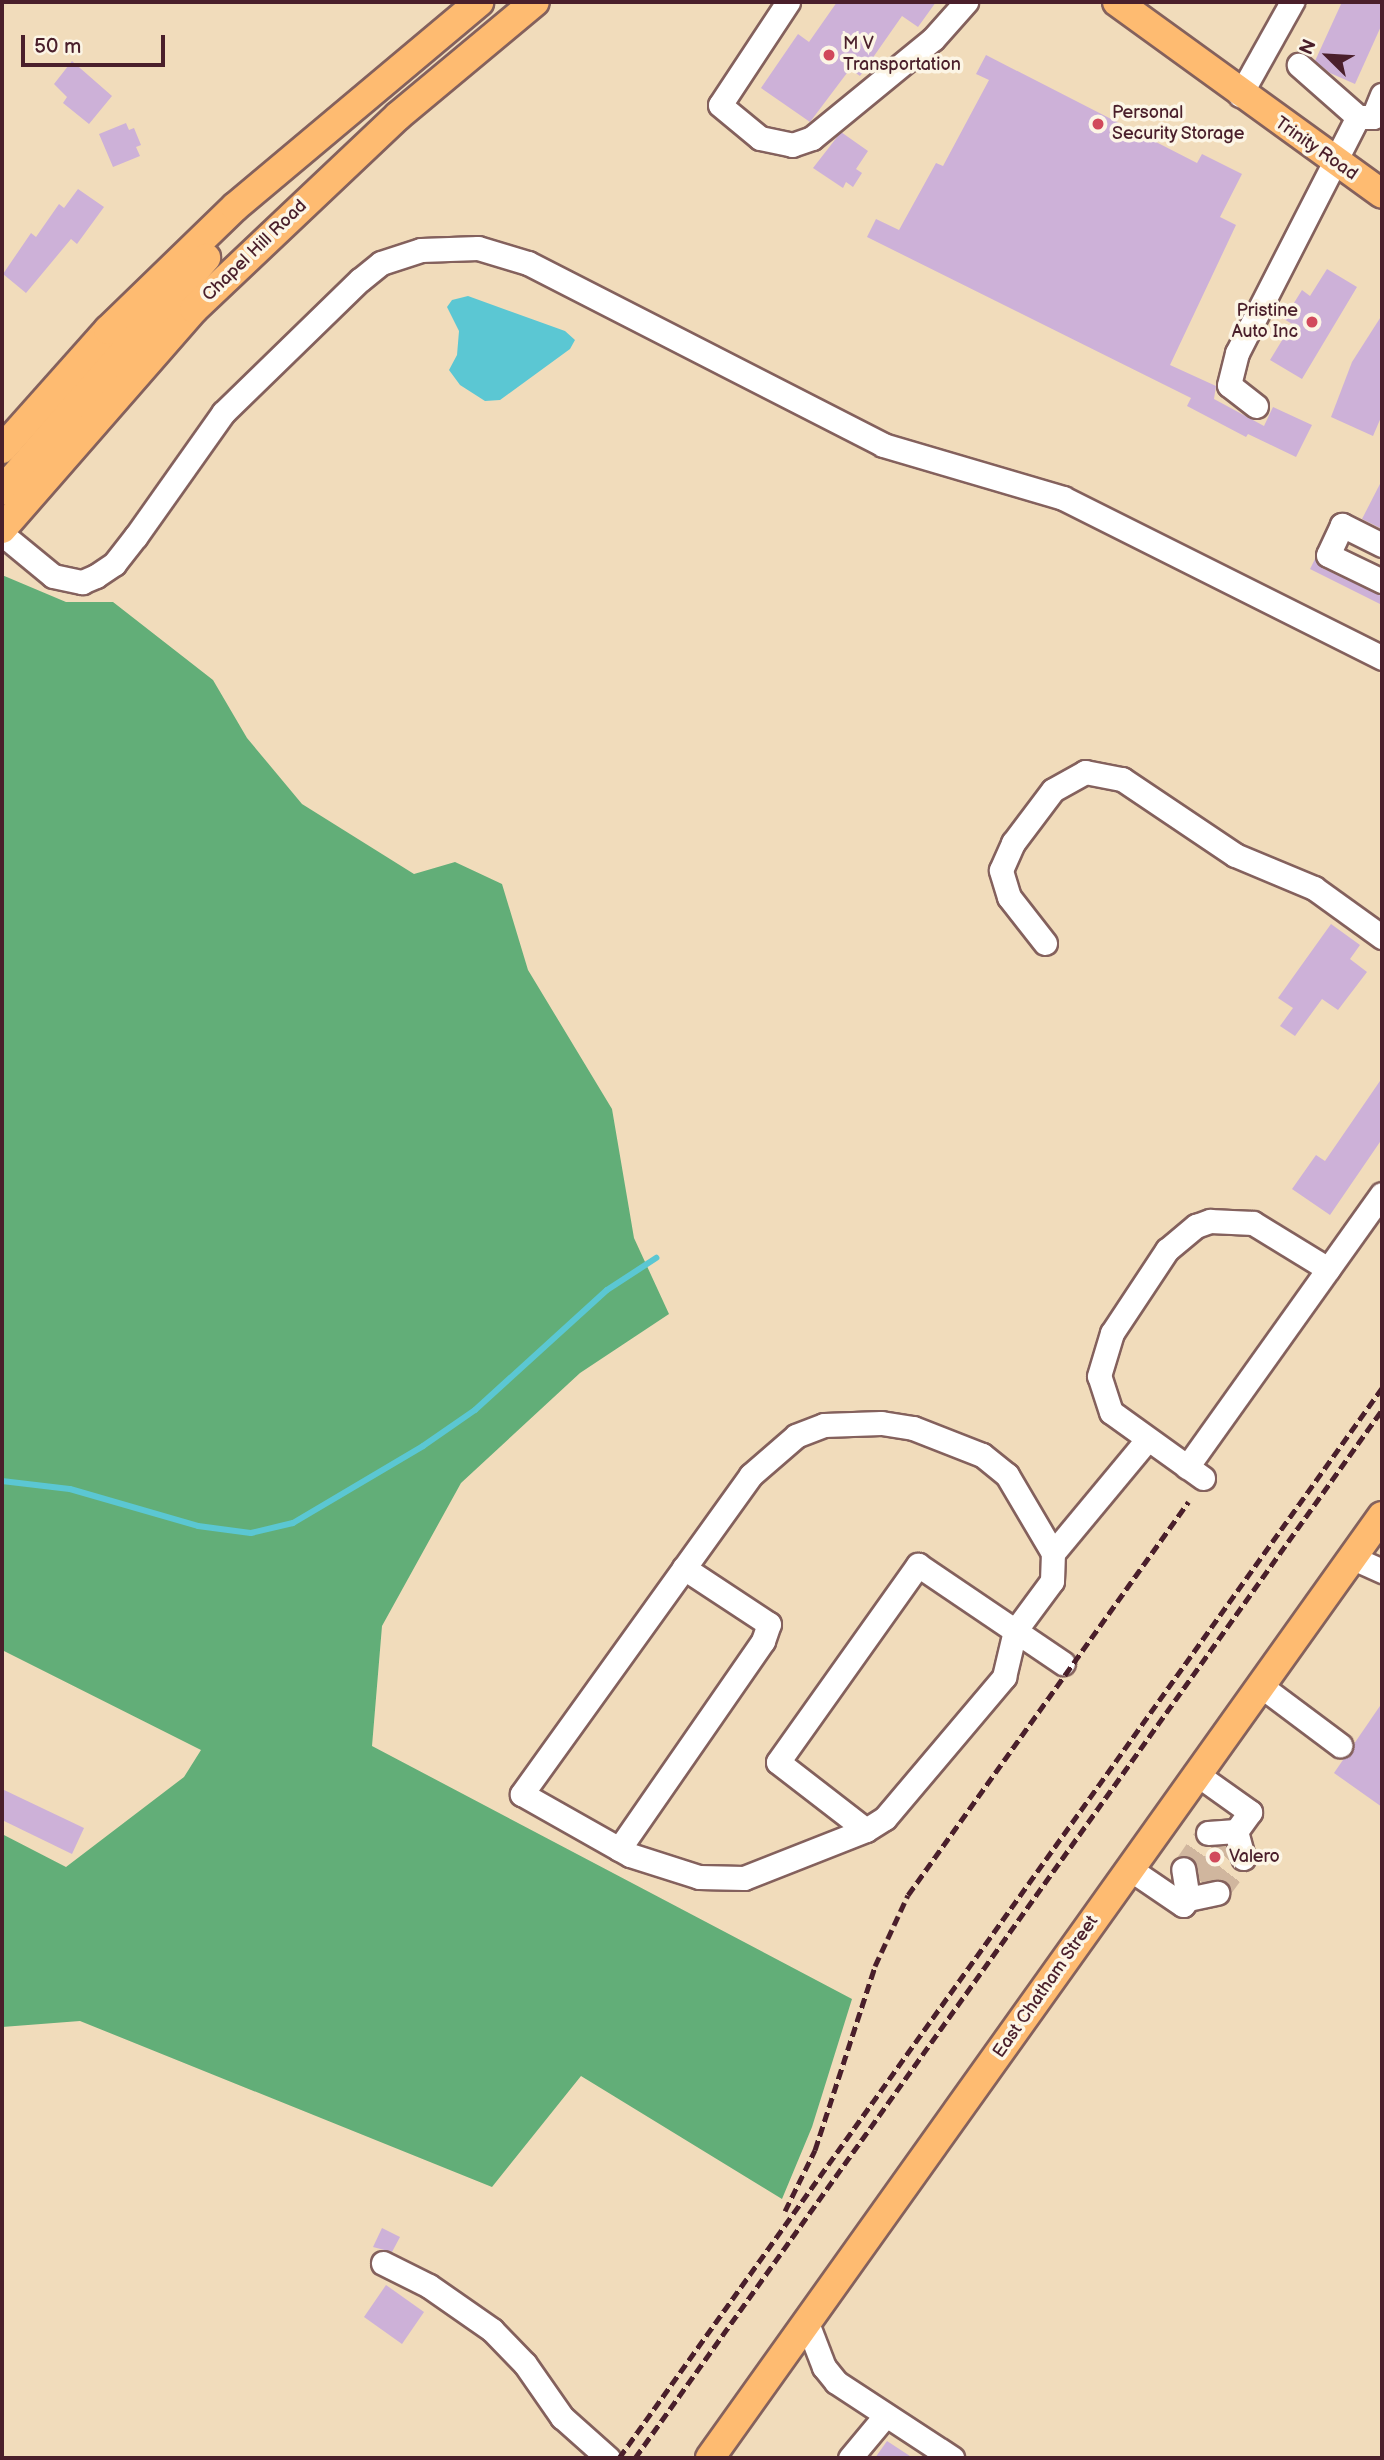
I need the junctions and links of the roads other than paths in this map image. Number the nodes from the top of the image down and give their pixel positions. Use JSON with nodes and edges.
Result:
{"nodes":[{"id":1,"x":479,"y":2,"type":"edge"},
{"id":2,"x":535,"y":2,"type":"edge"},
{"id":3,"x":788,"y":2,"type":"edge"},
{"id":4,"x":966,"y":2,"type":"edge"},
{"id":5,"x":1117,"y":2,"type":"edge"},
{"id":6,"x":1292,"y":2,"type":"edge"},
{"id":7,"x":1299,"y":65,"type":"dead end"},
{"id":8,"x":1240,"y":95,"type":"junction"},
{"id":9,"x":1382,"y":95,"type":"edge"},
{"id":10,"x":1358,"y":117,"type":"junction"},
{"id":11,"x":1334,"y":162,"type":"junction"},
{"id":12,"x":268,"y":179,"type":"junction"},
{"id":13,"x":1382,"y":194,"type":"edge"},
{"id":14,"x":1256,"y":406,"type":"dead end"},
{"id":15,"x":2,"y":449,"type":"edge"},
{"id":16,"x":2,"y":491,"type":"edge"},
{"id":17,"x":2,"y":531,"type":"edge"},
{"id":18,"x":1382,"y":545,"type":"edge"},
{"id":19,"x":1382,"y":581,"type":"edge"},
{"id":20,"x":1382,"y":658,"type":"edge"},
{"id":21,"x":1382,"y":937,"type":"edge"},
{"id":22,"x":1045,"y":943,"type":"dead end"},
{"id":23,"x":1382,"y":1194,"type":"edge"},
{"id":24,"x":1328,"y":1269,"type":"junction"},
{"id":25,"x":1146,"y":1441,"type":"junction"},
{"id":26,"x":1382,"y":1516,"type":"edge"},
{"id":27,"x":1053,"y":1553,"type":"junction"},
{"id":28,"x":1353,"y":1558,"type":"junction"},
{"id":29,"x":684,"y":1568,"type":"junction"},
{"id":30,"x":1382,"y":1571,"type":"edge"},
{"id":31,"x":1015,"y":1631,"type":"junction"},
{"id":32,"x":1063,"y":1663,"type":"dead end"},
{"id":33,"x":1261,"y":1686,"type":"junction"},
{"id":34,"x":1340,"y":1745,"type":"dead end"},
{"id":35,"x":1198,"y":1775,"type":"junction"},
{"id":36,"x":866,"y":1830,"type":"junction"},
{"id":37,"x":1228,"y":1842,"type":"tunnel mouth"},
{"id":38,"x":619,"y":1849,"type":"junction"},
{"id":39,"x":1130,"y":1869,"type":"junction"},
{"id":40,"x":1197,"y":1885,"type":"tunnel mouth"},
{"id":41,"x":383,"y":2263,"type":"dead end"},
{"id":42,"x":807,"y":2323,"type":"junction"},
{"id":43,"x":885,"y":2416,"type":"junction"},
{"id":44,"x":608,"y":2458,"type":"edge"},
{"id":45,"x":710,"y":2458,"type":"edge"},
{"id":46,"x":850,"y":2458,"type":"edge"},
{"id":47,"x":952,"y":2458,"type":"edge"}],
"edges":[{"from":1,"to":12,"type":"main road"},
{"from":2,"to":17,"type":"main road","name":"Chapel Hill Road"},
{"from":3,"to":4,"type":"street"},
{"from":5,"to":8,"type":"main road","name":"Trinity Road"},
{"from":6,"to":8,"type":"street"},
{"from":7,"to":10,"type":"street"},
{"from":8,"to":11,"type":"main road","name":"Trinity Road"},
{"from":9,"to":10,"type":"street"},
{"from":10,"to":11,"type":"street"},
{"from":11,"to":13,"type":"main road","name":"Trinity Road"},
{"from":11,"to":14,"type":"street"},
{"from":12,"to":15,"type":"main road"},
{"from":12,"to":16,"type":"main road"},
{"from":17,"to":20,"type":"street"},
{"from":18,"to":19,"type":"street"},
{"from":21,"to":22,"type":"street"},
{"from":23,"to":24,"type":"street"},
{"from":24,"to":25,"type":"street"},
{"from":24,"to":25,"type":"street"},
{"from":25,"to":27,"type":"street"},
{"from":26,"to":28,"type":"main road","name":"East Chatham Street"},
{"from":27,"to":29,"type":"street"},
{"from":27,"to":31,"type":"street"},
{"from":28,"to":30,"type":"street"},
{"from":28,"to":33,"type":"main road","name":"East Chatham Street"},
{"from":29,"to":38,"type":"street"},
{"from":29,"to":38,"type":"street"},
{"from":31,"to":32,"type":"street"},
{"from":31,"to":36,"type":"street"},
{"from":31,"to":36,"type":"street"},
{"from":33,"to":34,"type":"street"},
{"from":33,"to":35,"type":"main road","name":"East Chatham Street"},
{"from":35,"to":37,"type":"street"},
{"from":35,"to":39,"type":"main road","name":"East Chatham Street"},
{"from":36,"to":38,"type":"street"},
{"from":39,"to":40,"type":"street"},
{"from":39,"to":42,"type":"main road","name":"East Chatham Street"},
{"from":41,"to":44,"type":"street"},
{"from":42,"to":43,"type":"street"},
{"from":42,"to":45,"type":"main road","name":"East Chatham Street"},
{"from":43,"to":46,"type":"street"},
{"from":43,"to":47,"type":"street"}]}
